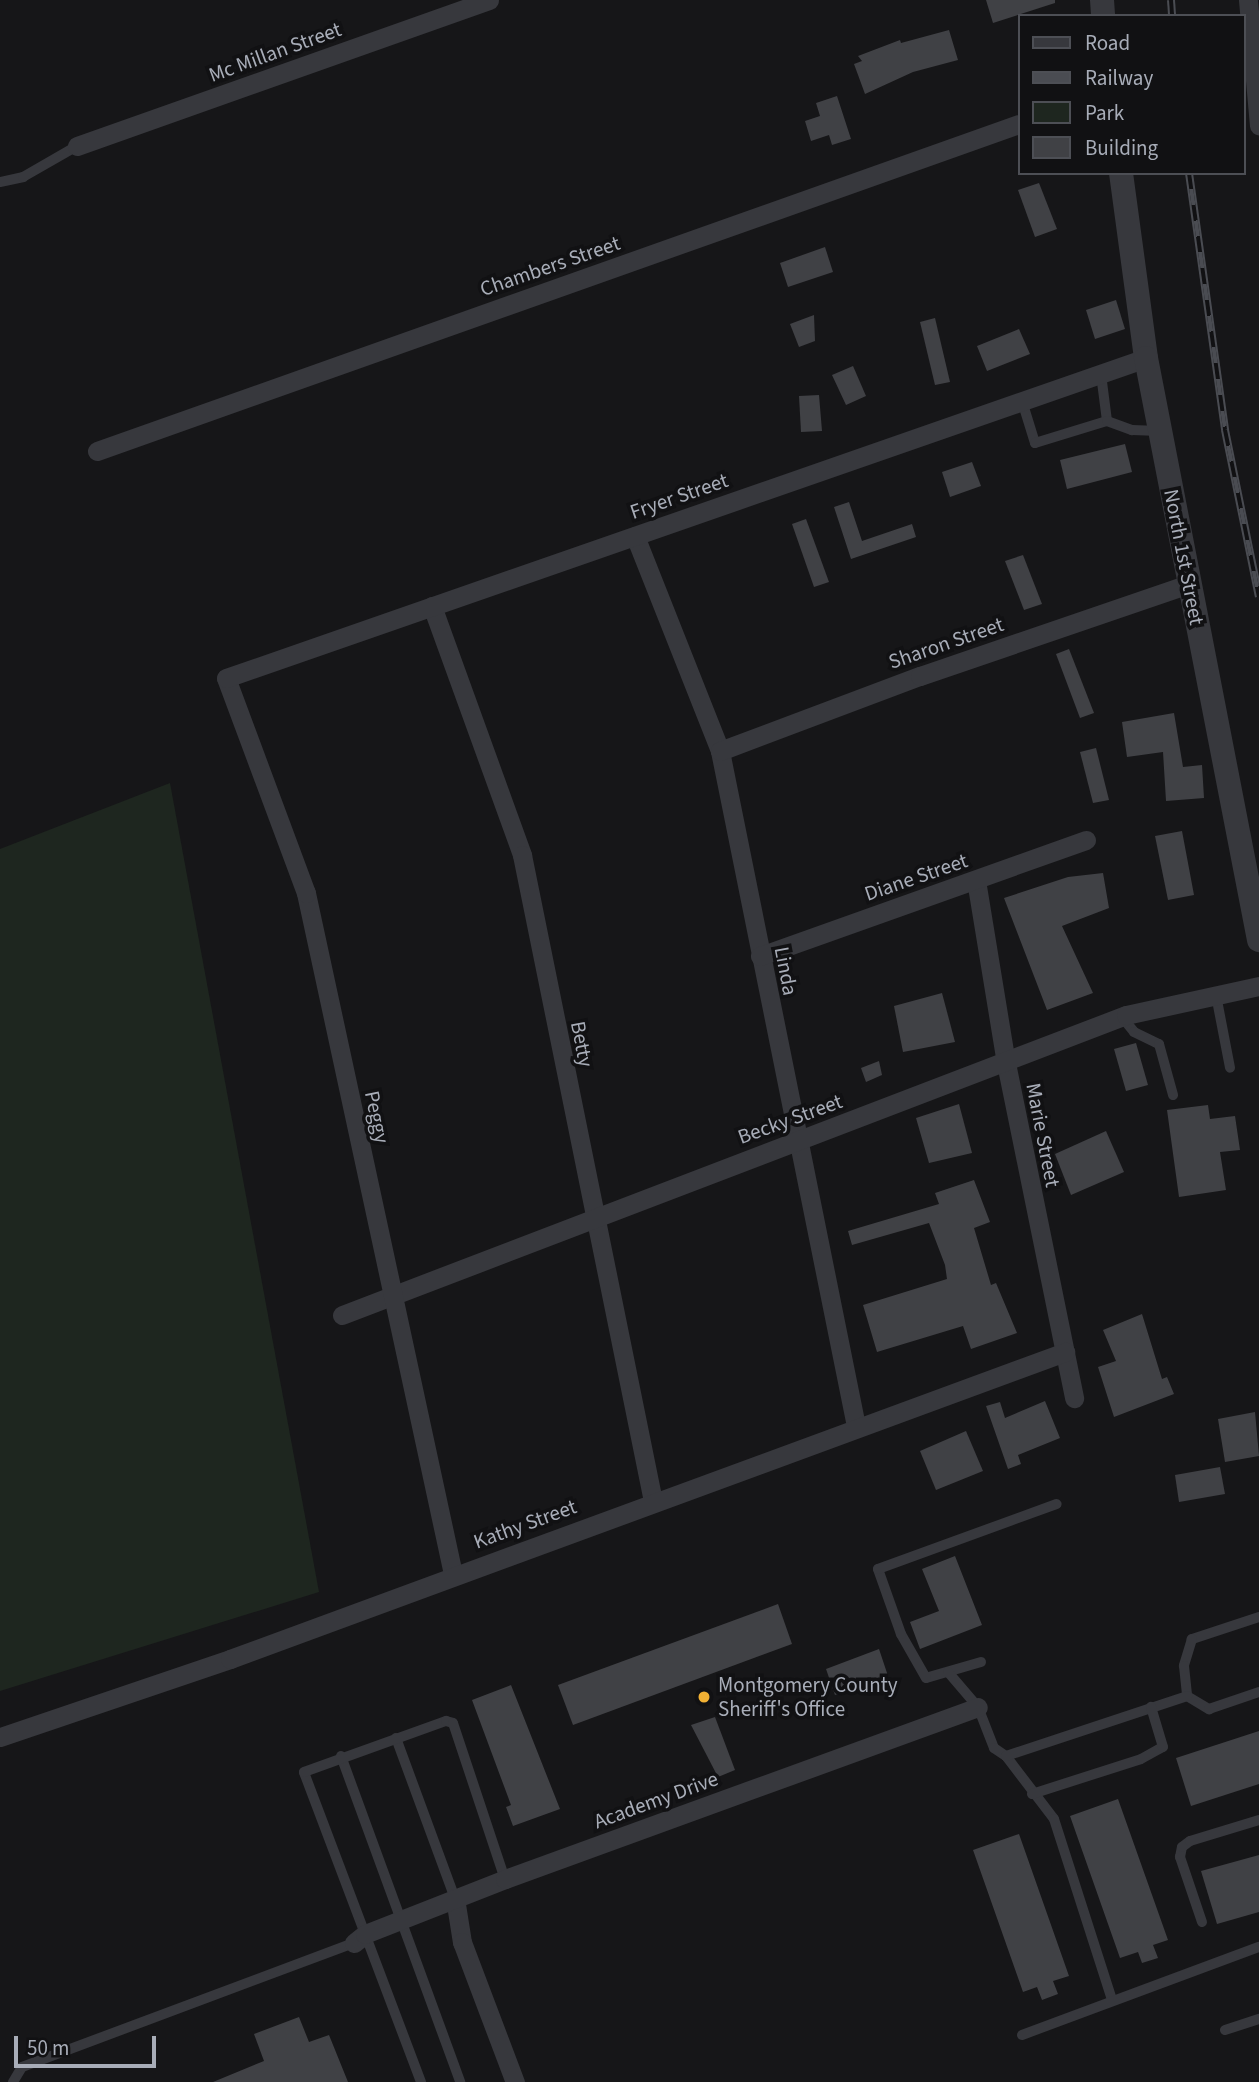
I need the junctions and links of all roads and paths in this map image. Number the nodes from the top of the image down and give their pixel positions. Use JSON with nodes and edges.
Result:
{"nodes":[{"id":1,"x":489,"y":0,"type":"edge"},
{"id":2,"x":1248,"y":0,"type":"edge"},
{"id":3,"x":1018,"y":124,"type":"edge"},
{"id":4,"x":1259,"y":126,"type":"edge"},
{"id":5,"x":77,"y":146,"type":"joint"},
{"id":6,"x":1121,"y":175,"type":"edge"},
{"id":7,"x":0,"y":182,"type":"edge"},
{"id":8,"x":1146,"y":358,"type":"junction"},
{"id":9,"x":1101,"y":374,"type":"junction"},
{"id":10,"x":1022,"y":401,"type":"junction"},
{"id":11,"x":1107,"y":421,"type":"junction"},
{"id":12,"x":1160,"y":431,"type":"junction"},
{"id":13,"x":97,"y":451,"type":"dead end"},
{"id":14,"x":635,"y":536,"type":"junction"},
{"id":15,"x":1189,"y":584,"type":"junction"},
{"id":16,"x":432,"y":606,"type":"junction"},
{"id":17,"x":226,"y":678,"type":"joint"},
{"id":18,"x":720,"y":751,"type":"junction"},
{"id":19,"x":1086,"y":840,"type":"dead end"},
{"id":20,"x":975,"y":880,"type":"junction"},
{"id":21,"x":1259,"y":940,"type":"edge"},
{"id":22,"x":760,"y":956,"type":"junction"},
{"id":23,"x":1259,"y":986,"type":"edge"},
{"id":24,"x":1216,"y":995,"type":"junction"},
{"id":25,"x":1122,"y":1017,"type":"junction"},
{"id":26,"x":1006,"y":1063,"type":"junction"},
{"id":27,"x":1230,"y":1068,"type":"dead end"},
{"id":28,"x":1173,"y":1096,"type":"dead end"},
{"id":29,"x":796,"y":1140,"type":"junction"},
{"id":30,"x":593,"y":1218,"type":"junction"},
{"id":31,"x":392,"y":1298,"type":"junction"},
{"id":32,"x":342,"y":1315,"type":"dead end"},
{"id":33,"x":1065,"y":1352,"type":"junction"},
{"id":34,"x":1073,"y":1398,"type":"dead end"},
{"id":35,"x":856,"y":1426,"type":"junction"},
{"id":36,"x":653,"y":1501,"type":"junction"},
{"id":37,"x":1058,"y":1504,"type":"dead end"},
{"id":38,"x":453,"y":1574,"type":"junction"},
{"id":39,"x":1259,"y":1617,"type":"edge"},
{"id":40,"x":981,"y":1662,"type":"dead end"},
{"id":41,"x":948,"y":1672,"type":"junction"},
{"id":42,"x":1259,"y":1692,"type":"edge"},
{"id":43,"x":1187,"y":1696,"type":"junction"},
{"id":44,"x":978,"y":1707,"type":"junction"},
{"id":45,"x":1151,"y":1707,"type":"junction"},
{"id":46,"x":0,"y":1737,"type":"edge"},
{"id":47,"x":396,"y":1738,"type":"junction"},
{"id":48,"x":341,"y":1756,"type":"junction"},
{"id":49,"x":1006,"y":1756,"type":"junction"},
{"id":50,"x":1032,"y":1794,"type":"junction"},
{"id":51,"x":1259,"y":1821,"type":"edge"},
{"id":52,"x":505,"y":1879,"type":"junction"},
{"id":53,"x":454,"y":1898,"type":"junction"},
{"id":54,"x":404,"y":1919,"type":"junction"},
{"id":55,"x":1202,"y":1922,"type":"dead end"},
{"id":56,"x":359,"y":1938,"type":"junction"},
{"id":57,"x":1259,"y":1947,"type":"edge"},
{"id":58,"x":1112,"y":2000,"type":"junction"},
{"id":59,"x":1259,"y":2019,"type":"edge"},
{"id":60,"x":1225,"y":2031,"type":"dead end"},
{"id":61,"x":1022,"y":2035,"type":"dead end"},
{"id":62,"x":13,"y":2082,"type":"edge"},
{"id":63,"x":421,"y":2082,"type":"edge"},
{"id":64,"x":460,"y":2082,"type":"edge"},
{"id":65,"x":515,"y":2082,"type":"edge"}],
"edges":[{"from":1,"to":5,"type":"street","name":"Mc Millan Street"},
{"from":2,"to":4,"type":"street"},
{"from":3,"to":13,"type":"street","name":"Chambers Street"},
{"from":5,"to":7,"type":"lane"},
{"from":6,"to":8,"type":"street","name":"North 1st Street"},
{"from":8,"to":9,"type":"street","name":"Fryer Street"},
{"from":8,"to":12,"type":"street","name":"North 1st Street"},
{"from":9,"to":10,"type":"street","name":"Fryer Street"},
{"from":9,"to":11,"type":"lane"},
{"from":10,"to":11,"type":"lane"},
{"from":10,"to":14,"type":"street","name":"Fryer Street"},
{"from":11,"to":12,"type":"lane"},
{"from":12,"to":15,"type":"street","name":"North 1st Street"},
{"from":14,"to":16,"type":"street","name":"Fryer Street"},
{"from":14,"to":18,"type":"street","name":"Linda"},
{"from":15,"to":18,"type":"street","name":"Sharon Street"},
{"from":15,"to":21,"type":"street","name":"North 1st Street"},
{"from":16,"to":17,"type":"street","name":"Fryer Street"},
{"from":16,"to":30,"type":"street","name":"Betty"},
{"from":17,"to":31,"type":"street","name":"Peggy"},
{"from":18,"to":22,"type":"street","name":"Linda"},
{"from":19,"to":20,"type":"street","name":"Diane Street"},
{"from":20,"to":22,"type":"street","name":"Diane Street"},
{"from":20,"to":26,"type":"street","name":"Marie Street"},
{"from":22,"to":29,"type":"street","name":"Linda"},
{"from":23,"to":24,"type":"street","name":"Becky Street"},
{"from":24,"to":25,"type":"street","name":"Becky Street"},
{"from":24,"to":27,"type":"lane"},
{"from":25,"to":26,"type":"street","name":"Becky Street"},
{"from":25,"to":28,"type":"lane"},
{"from":26,"to":29,"type":"street","name":"Becky Street"},
{"from":26,"to":33,"type":"street","name":"Marie Street"},
{"from":29,"to":30,"type":"street","name":"Becky Street"},
{"from":29,"to":35,"type":"street","name":"Linda"},
{"from":30,"to":31,"type":"street","name":"Becky Street"},
{"from":30,"to":36,"type":"street","name":"Betty"},
{"from":31,"to":32,"type":"street","name":"Becky Street"},
{"from":31,"to":38,"type":"street","name":"Peggy"},
{"from":33,"to":34,"type":"street","name":"Marie Street"},
{"from":33,"to":35,"type":"street","name":"Kathy Street"},
{"from":35,"to":36,"type":"street","name":"Kathy Street"},
{"from":36,"to":38,"type":"street","name":"Kathy Street"},
{"from":37,"to":41,"type":"lane"},
{"from":38,"to":46,"type":"street","name":"Kathy Street"},
{"from":39,"to":43,"type":"lane"},
{"from":40,"to":41,"type":"lane"},
{"from":41,"to":44,"type":"lane"},
{"from":42,"to":43,"type":"lane"},
{"from":43,"to":45,"type":"lane"},
{"from":44,"to":49,"type":"lane"},
{"from":44,"to":52,"type":"street","name":"Academy Drive"},
{"from":45,"to":49,"type":"lane"},
{"from":45,"to":50,"type":"lane"},
{"from":47,"to":48,"type":"lane"},
{"from":47,"to":52,"type":"lane"},
{"from":47,"to":53,"type":"lane"},
{"from":48,"to":54,"type":"lane"},
{"from":48,"to":56,"type":"lane"},
{"from":49,"to":50,"type":"lane"},
{"from":50,"to":58,"type":"lane"},
{"from":51,"to":55,"type":"lane"},
{"from":52,"to":53,"type":"street","name":"Academy Drive"},
{"from":53,"to":54,"type":"street","name":"Academy Drive"},
{"from":53,"to":65,"type":"street"},
{"from":54,"to":56,"type":"street","name":"Academy Drive"},
{"from":54,"to":64,"type":"lane"},
{"from":56,"to":62,"type":"lane"},
{"from":56,"to":63,"type":"lane"},
{"from":57,"to":58,"type":"lane"},
{"from":58,"to":61,"type":"lane"},
{"from":59,"to":60,"type":"lane"}]}
